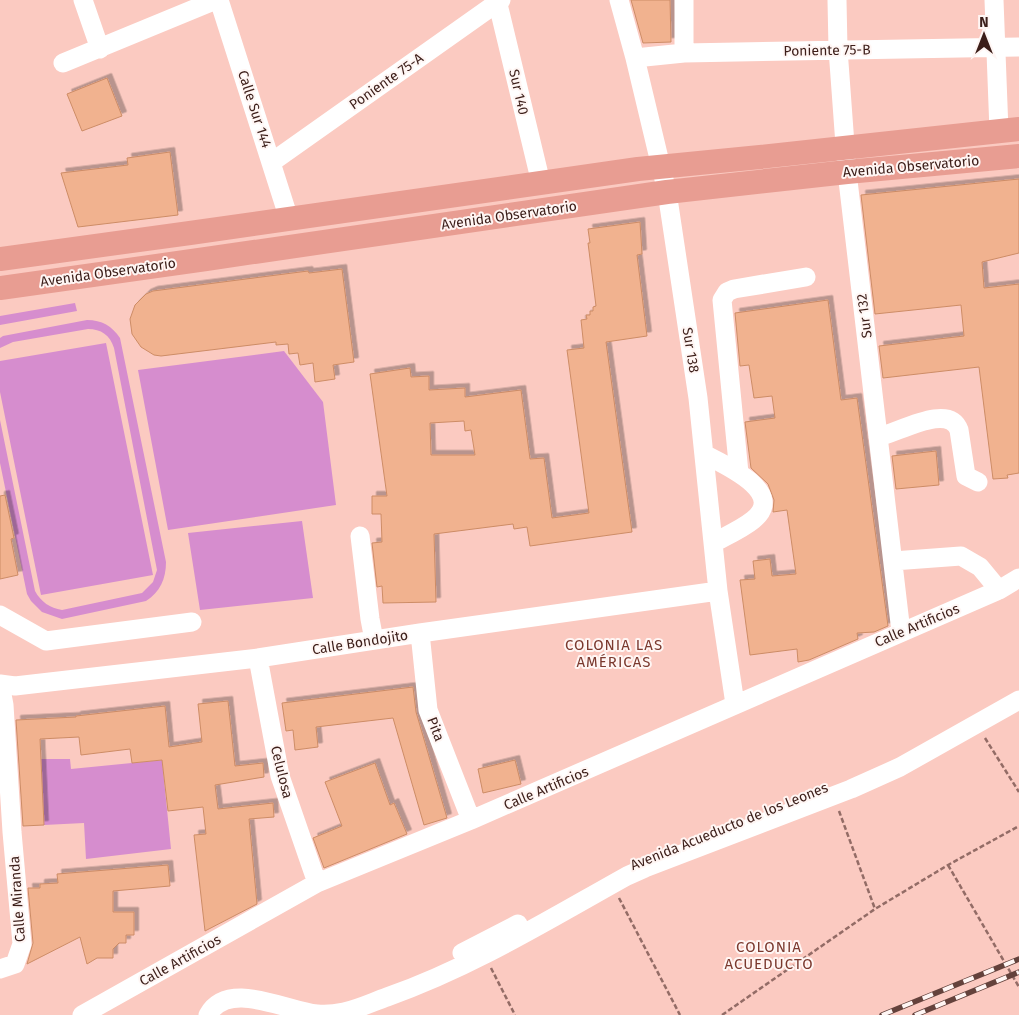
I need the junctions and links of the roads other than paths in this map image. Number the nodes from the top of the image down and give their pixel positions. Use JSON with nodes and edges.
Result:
{"nodes":[{"id":1,"x":83,"y":0,"type":"edge"},
{"id":2,"x":218,"y":0,"type":"edge"},
{"id":3,"x":619,"y":0,"type":"edge"},
{"id":4,"x":684,"y":0,"type":"edge"},
{"id":5,"x":837,"y":0,"type":"edge"},
{"id":6,"x":994,"y":0,"type":"edge"},
{"id":7,"x":499,"y":1,"type":"edge"},
{"id":8,"x":1019,"y":46,"type":"edge"},
{"id":9,"x":994,"y":47,"type":"junction"},
{"id":10,"x":100,"y":49,"type":"junction"},
{"id":11,"x":838,"y":49,"type":"junction"},
{"id":12,"x":684,"y":53,"type":"junction"},
{"id":13,"x":635,"y":58,"type":"junction"},
{"id":14,"x":63,"y":63,"type":"dead end"},
{"id":15,"x":1009,"y":130,"type":"edge"},
{"id":16,"x":845,"y":147,"type":"junction"},
{"id":17,"x":1019,"y":156,"type":"edge"},
{"id":18,"x":272,"y":162,"type":"junction"},
{"id":19,"x":661,"y":166,"type":"junction"},
{"id":20,"x":847,"y":172,"type":"junction"},
{"id":21,"x":541,"y":183,"type":"junction"},
{"id":22,"x":667,"y":192,"type":"junction"},
{"id":23,"x":289,"y":219,"type":"junction"},
{"id":24,"x":89,"y":247,"type":"junction"},
{"id":25,"x":0,"y":259,"type":"edge"},
{"id":26,"x":92,"y":274,"type":"junction"},
{"id":27,"x":806,"y":277,"type":"dead end"},
{"id":28,"x":0,"y":288,"type":"edge"},
{"id":29,"x":878,"y":437,"type":"junction"},
{"id":30,"x":704,"y":454,"type":"junction"},
{"id":31,"x":739,"y":473,"type":"junction"},
{"id":32,"x":978,"y":482,"type":"dead end"},
{"id":33,"x":360,"y":536,"type":"dead end"},
{"id":34,"x":713,"y":543,"type":"junction"},
{"id":35,"x":893,"y":560,"type":"junction"},
{"id":36,"x":1019,"y":578,"type":"edge"},
{"id":37,"x":999,"y":590,"type":"junction"},
{"id":38,"x":718,"y":591,"type":"junction"},
{"id":39,"x":0,"y":614,"type":"edge"},
{"id":40,"x":192,"y":622,"type":"dead end"},
{"id":41,"x":901,"y":632,"type":"junction"},
{"id":42,"x":420,"y":633,"type":"junction"},
{"id":43,"x":374,"y":640,"type":"junction"},
{"id":44,"x":258,"y":658,"type":"junction"},
{"id":45,"x":0,"y":684,"type":"edge"},
{"id":46,"x":1019,"y":687,"type":"edge"},
{"id":47,"x":1019,"y":700,"type":"edge"},
{"id":48,"x":735,"y":704,"type":"junction"},
{"id":49,"x":472,"y":820,"type":"junction"},
{"id":50,"x":6,"y":832,"type":"edge"},
{"id":51,"x":317,"y":883,"type":"junction"},
{"id":52,"x":8,"y":967,"type":"edge"},
{"id":53,"x":388,"y":996,"type":"junction"},
{"id":54,"x":82,"y":1015,"type":"edge"},
{"id":55,"x":208,"y":1015,"type":"edge"}],
"edges":[{"from":1,"to":10,"type":"street"},
{"from":2,"to":10,"type":"street"},
{"from":2,"to":18,"type":"street","name":"Calle Sur 144"},
{"from":3,"to":13,"type":"street","name":"Sur 138"},
{"from":4,"to":12,"type":"street"},
{"from":5,"to":11,"type":"street","name":"Sur 132"},
{"from":6,"to":9,"type":"street"},
{"from":7,"to":18,"type":"street","name":"Poniente 75-A"},
{"from":7,"to":21,"type":"street","name":"Sur 140"},
{"from":8,"to":9,"type":"street","name":"Poniente 75-B"},
{"from":9,"to":11,"type":"street","name":"Poniente 75-B"},
{"from":9,"to":15,"type":"street"},
{"from":10,"to":14,"type":"street"},
{"from":11,"to":12,"type":"street","name":"Poniente 75-B"},
{"from":11,"to":16,"type":"street","name":"Sur 132"},
{"from":12,"to":13,"type":"street","name":"Poniente 75-B"},
{"from":13,"to":19,"type":"street","name":"Sur 138"},
{"from":15,"to":16,"type":"main road","name":"Avenida Observatorio"},
{"from":16,"to":19,"type":"main road","name":"Avenida Observatorio"},
{"from":16,"to":20,"type":"street","name":"Sur 132"},
{"from":17,"to":20,"type":"main road","name":"Avenida Observatorio"},
{"from":18,"to":23,"type":"street","name":"Calle Sur 144"},
{"from":19,"to":21,"type":"main road","name":"Avenida Observatorio"},
{"from":19,"to":22,"type":"street","name":"Sur 138"},
{"from":20,"to":22,"type":"main road","name":"Avenida Observatorio"},
{"from":20,"to":29,"type":"street","name":"Sur 132"},
{"from":21,"to":23,"type":"main road","name":"Avenida Observatorio"},
{"from":22,"to":26,"type":"main road","name":"Avenida Observatorio"},
{"from":22,"to":30,"type":"street","name":"Sur 138"},
{"from":23,"to":24,"type":"main road","name":"Avenida Observatorio"},
{"from":24,"to":25,"type":"main road","name":"Avenida Observatorio"},
{"from":24,"to":26,"type":"main road"},
{"from":26,"to":28,"type":"main road","name":"Avenida Observatorio"},
{"from":27,"to":31,"type":"street"},
{"from":29,"to":32,"type":"street"},
{"from":29,"to":35,"type":"street","name":"Sur 132"},
{"from":30,"to":31,"type":"street"},
{"from":30,"to":34,"type":"street","name":"Sur 138"},
{"from":31,"to":34,"type":"street"},
{"from":33,"to":43,"type":"street"},
{"from":34,"to":38,"type":"street","name":"Sur 138"},
{"from":35,"to":37,"type":"street"},
{"from":35,"to":41,"type":"street","name":"Sur 132"},
{"from":36,"to":37,"type":"street","name":"Calle Artificios"},
{"from":37,"to":41,"type":"street","name":"Calle Artificios"},
{"from":38,"to":42,"type":"street","name":"Calle Bondojito"},
{"from":38,"to":48,"type":"street","name":"Sur 138"},
{"from":39,"to":40,"type":"street"},
{"from":41,"to":48,"type":"street","name":"Calle Artificios"},
{"from":42,"to":43,"type":"street","name":"Calle Bondojito"},
{"from":42,"to":49,"type":"street","name":"Pita"},
{"from":43,"to":44,"type":"street","name":"Calle Bondojito"},
{"from":44,"to":45,"type":"street","name":"Calle Bondojito"},
{"from":44,"to":51,"type":"street","name":"Celulosa"},
{"from":45,"to":50,"type":"street","name":"Calle Miranda"},
{"from":46,"to":53,"type":"street","name":"Avenida Acueducto de los Leones"},
{"from":47,"to":53,"type":"street","name":"Avenida Acueducto de los Leones"},
{"from":48,"to":49,"type":"street","name":"Calle Artificios"},
{"from":49,"to":51,"type":"street","name":"Calle Artificios"},
{"from":50,"to":52,"type":"street","name":"Calle Miranda"},
{"from":51,"to":54,"type":"street","name":"Calle Artificios"},
{"from":53,"to":55,"type":"street","name":"Avenida Acueducto de los Leones"}]}
